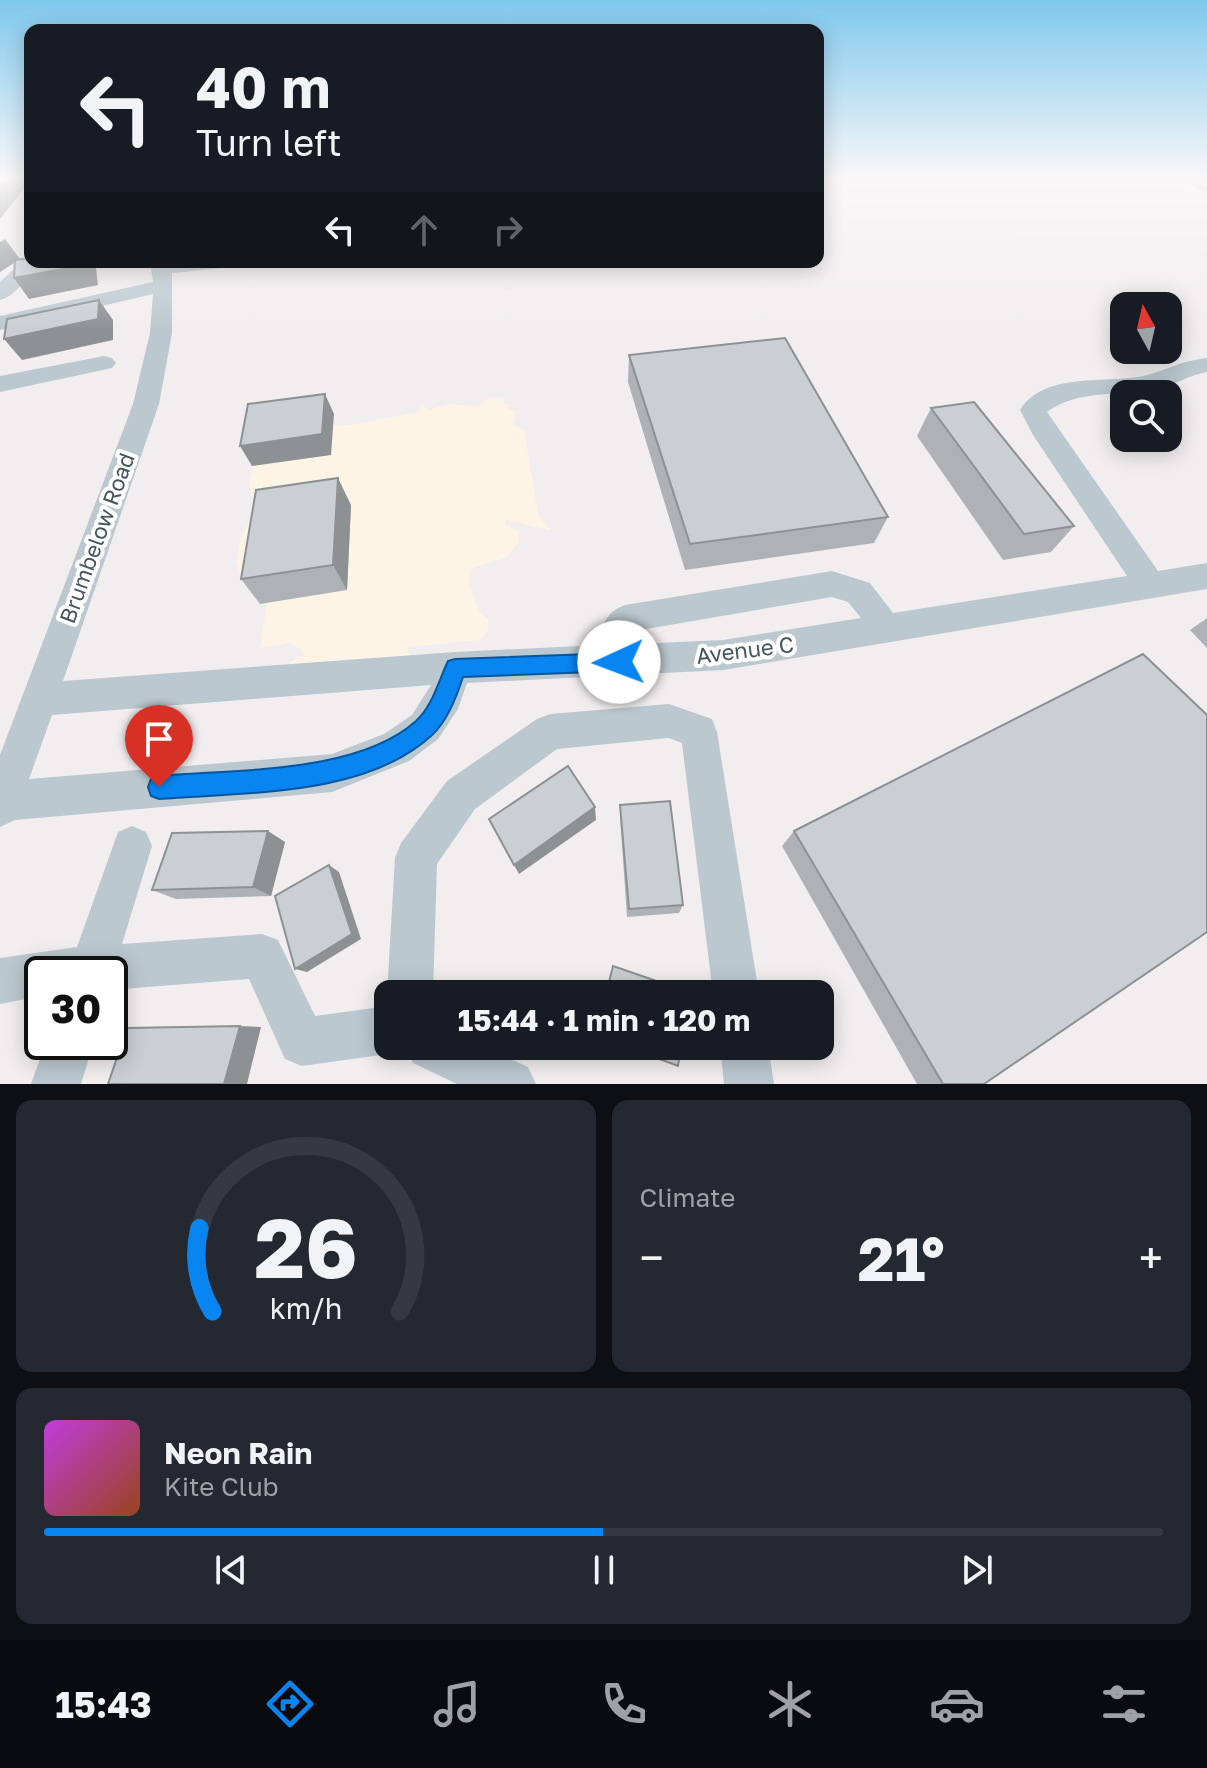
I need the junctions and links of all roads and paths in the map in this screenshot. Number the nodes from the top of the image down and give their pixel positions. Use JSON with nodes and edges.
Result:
{"nodes":[{"id":1,"x":26,"y":268,"type":"edge"},
{"id":2,"x":186,"y":268,"type":"edge"},
{"id":3,"x":162,"y":272,"type":"edge"},
{"id":4,"x":0,"y":294,"type":"edge"},
{"id":5,"x":0,"y":323,"type":"edge"},
{"id":6,"x":104,"y":363,"type":"dead end"},
{"id":7,"x":1207,"y":365,"type":"edge"},
{"id":8,"x":0,"y":384,"type":"edge"},
{"id":9,"x":1207,"y":576,"type":"edge"},
{"id":10,"x":1151,"y":586,"type":"junction"},
{"id":11,"x":886,"y":630,"type":"junction"},
{"id":12,"x":619,"y":662,"type":"junction"},
{"id":13,"x":455,"y":668,"type":"junction"},
{"id":14,"x":39,"y":699,"type":"junction"},
{"id":15,"x":1,"y":804,"type":"edge"},
{"id":16,"x":132,"y":846,"type":"dead end"},
{"id":17,"x":97,"y":956,"type":"edge"},
{"id":18,"x":128,"y":969,"type":"edge"},
{"id":19,"x":24,"y":977,"type":"edge"},
{"id":20,"x":411,"y":980,"type":"edge"},
{"id":21,"x":734,"y":980,"type":"edge"},
{"id":22,"x":0,"y":981,"type":"edge"},
{"id":23,"x":374,"y":1032,"type":"edge"},
{"id":24,"x":64,"y":1060,"type":"edge"},
{"id":25,"x":460,"y":1060,"type":"edge"},
{"id":26,"x":746,"y":1060,"type":"edge"},
{"id":27,"x":56,"y":1084,"type":"edge"},
{"id":28,"x":511,"y":1084,"type":"edge"},
{"id":29,"x":749,"y":1084,"type":"edge"}],
"edges":[{"from":1,"to":4,"type":"street"},
{"from":2,"to":3,"type":"street"},
{"from":3,"to":5,"type":"street"},
{"from":3,"to":14,"type":"street","name":"Brumbelow Road"},
{"from":6,"to":8,"type":"street"},
{"from":7,"to":10,"type":"street"},
{"from":9,"to":10,"type":"street","name":"Avenue C"},
{"from":10,"to":11,"type":"street","name":"Avenue C"},
{"from":11,"to":12,"type":"street","name":"Avenue C"},
{"from":11,"to":12,"type":"street"},
{"from":12,"to":13,"type":"street","name":"Avenue C"},
{"from":13,"to":14,"type":"street","name":"Avenue C"},
{"from":13,"to":15,"type":"street"},
{"from":14,"to":15,"type":"street","name":"Brumbelow Road"},
{"from":16,"to":17,"type":"street"},
{"from":18,"to":23,"type":"street"},
{"from":19,"to":22,"type":"street"},
{"from":20,"to":21,"type":"street"},
{"from":24,"to":27,"type":"street"},
{"from":25,"to":28,"type":"street"},
{"from":26,"to":29,"type":"street"}]}
